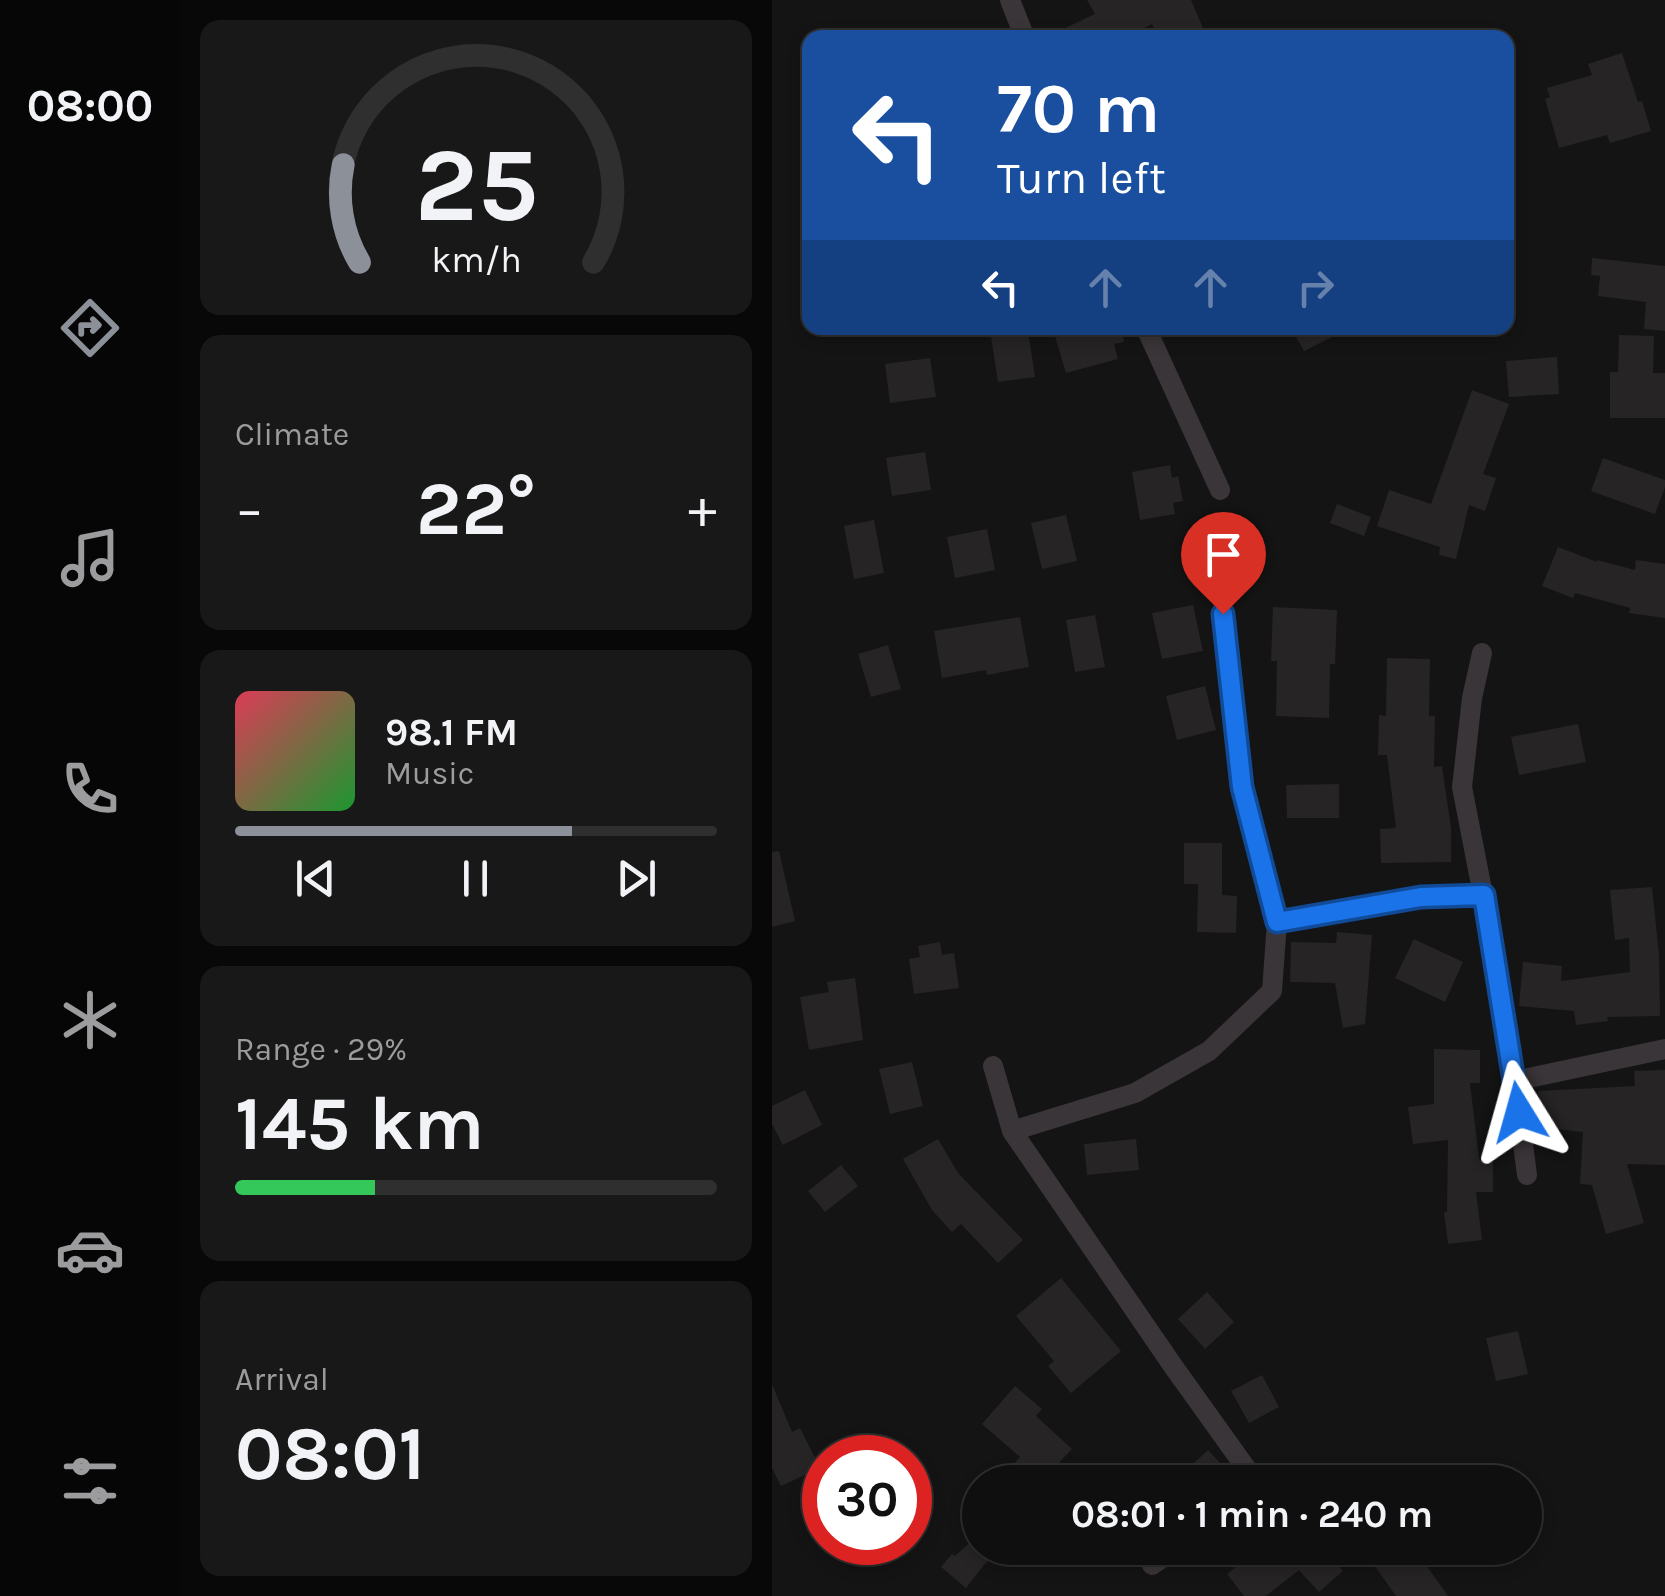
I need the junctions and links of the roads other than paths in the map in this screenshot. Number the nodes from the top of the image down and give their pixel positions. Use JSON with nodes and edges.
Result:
{"nodes":[{"id":1,"x":1010,"y":0,"type":"edge"},
{"id":2,"x":1022,"y":30,"type":"edge"},
{"id":3,"x":1149,"y":335,"type":"edge"},
{"id":4,"x":1220,"y":490,"type":"dead end"},
{"id":5,"x":1223,"y":614,"type":"dead end"},
{"id":6,"x":1482,"y":653,"type":"dead end"},
{"id":7,"x":1484,"y":895,"type":"junction"},
{"id":8,"x":1277,"y":922,"type":"junction"},
{"id":9,"x":1664,"y":1049,"type":"edge"},
{"id":10,"x":993,"y":1066,"type":"dead end"},
{"id":11,"x":1515,"y":1081,"type":"junction"},
{"id":12,"x":1012,"y":1131,"type":"junction"},
{"id":13,"x":1526,"y":1175,"type":"dead end"},
{"id":14,"x":1244,"y":1465,"type":"edge"}],
"edges":[{"from":1,"to":2,"type":"street"},
{"from":3,"to":4,"type":"street"},
{"from":5,"to":8,"type":"street"},
{"from":6,"to":7,"type":"street"},
{"from":7,"to":8,"type":"street"},
{"from":7,"to":11,"type":"street"},
{"from":8,"to":12,"type":"street"},
{"from":9,"to":11,"type":"street"},
{"from":10,"to":12,"type":"street"},
{"from":11,"to":13,"type":"street"},
{"from":12,"to":14,"type":"street"}]}
